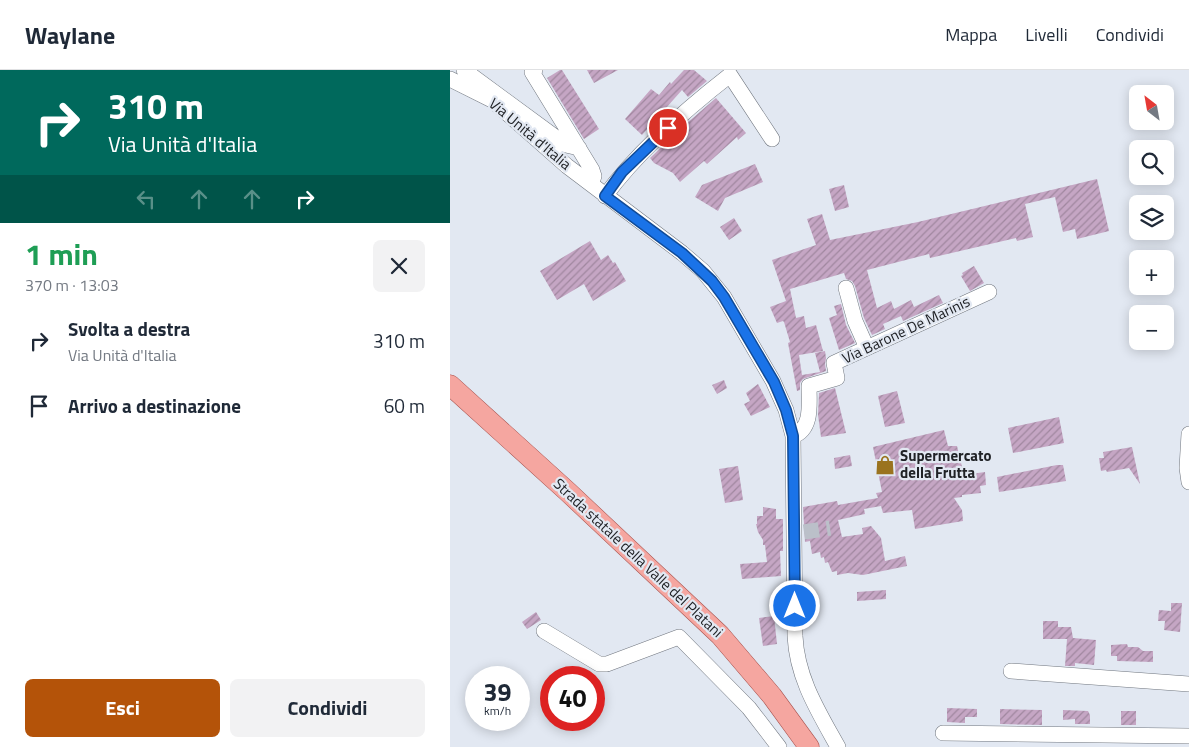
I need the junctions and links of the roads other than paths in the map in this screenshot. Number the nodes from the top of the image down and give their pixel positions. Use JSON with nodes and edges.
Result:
{"nodes":[{"id":1,"x":464,"y":70,"type":"edge"},
{"id":2,"x":535,"y":70,"type":"edge"},
{"id":3,"x":450,"y":79,"type":"edge"},
{"id":4,"x":499,"y":100,"type":"junction"},
{"id":5,"x":772,"y":139,"type":"dead end"},
{"id":6,"x":579,"y":148,"type":"junction"},
{"id":7,"x":591,"y":184,"type":"junction"},
{"id":8,"x":605,"y":196,"type":"junction"},
{"id":9,"x":846,"y":288,"type":"dead end"},
{"id":10,"x":989,"y":292,"type":"dead end"},
{"id":11,"x":867,"y":348,"type":"junction"},
{"id":12,"x":450,"y":385,"type":"edge"},
{"id":13,"x":1189,"y":434,"type":"edge"},
{"id":14,"x":793,"y":436,"type":"junction"},
{"id":15,"x":1185,"y":473,"type":"edge"},
{"id":16,"x":544,"y":631,"type":"dead end"},
{"id":17,"x":1011,"y":671,"type":"dead end"},
{"id":18,"x":1189,"y":684,"type":"edge"},
{"id":19,"x":943,"y":732,"type":"dead end"},
{"id":20,"x":1189,"y":736,"type":"edge"},
{"id":21,"x":779,"y":747,"type":"edge"},
{"id":22,"x":809,"y":747,"type":"edge"},
{"id":23,"x":838,"y":747,"type":"edge"}],
"edges":[{"from":1,"to":4,"type":"street"},
{"from":2,"to":6,"type":"street"},
{"from":3,"to":4,"type":"street","name":"Via Unità d'Italia"},
{"from":4,"to":6,"type":"street"},
{"from":4,"to":7,"type":"street","name":"Via Unità d'Italia"},
{"from":5,"to":8,"type":"street"},
{"from":6,"to":7,"type":"street"},
{"from":7,"to":8,"type":"street","name":"Via Unità d'Italia"},
{"from":8,"to":14,"type":"street","name":"Via Unità d'Italia"},
{"from":9,"to":11,"type":"street"},
{"from":10,"to":11,"type":"street","name":"Via Barone De Marinis"},
{"from":11,"to":14,"type":"street","name":"Via Barone De Marinis"},
{"from":12,"to":22,"type":"main road","name":"Strada statale della Valle del Platani"},
{"from":13,"to":15,"type":"street"},
{"from":14,"to":23,"type":"street","name":"Via Unità d'Italia"},
{"from":16,"to":21,"type":"street"},
{"from":17,"to":18,"type":"street"},
{"from":19,"to":20,"type":"street"}]}
